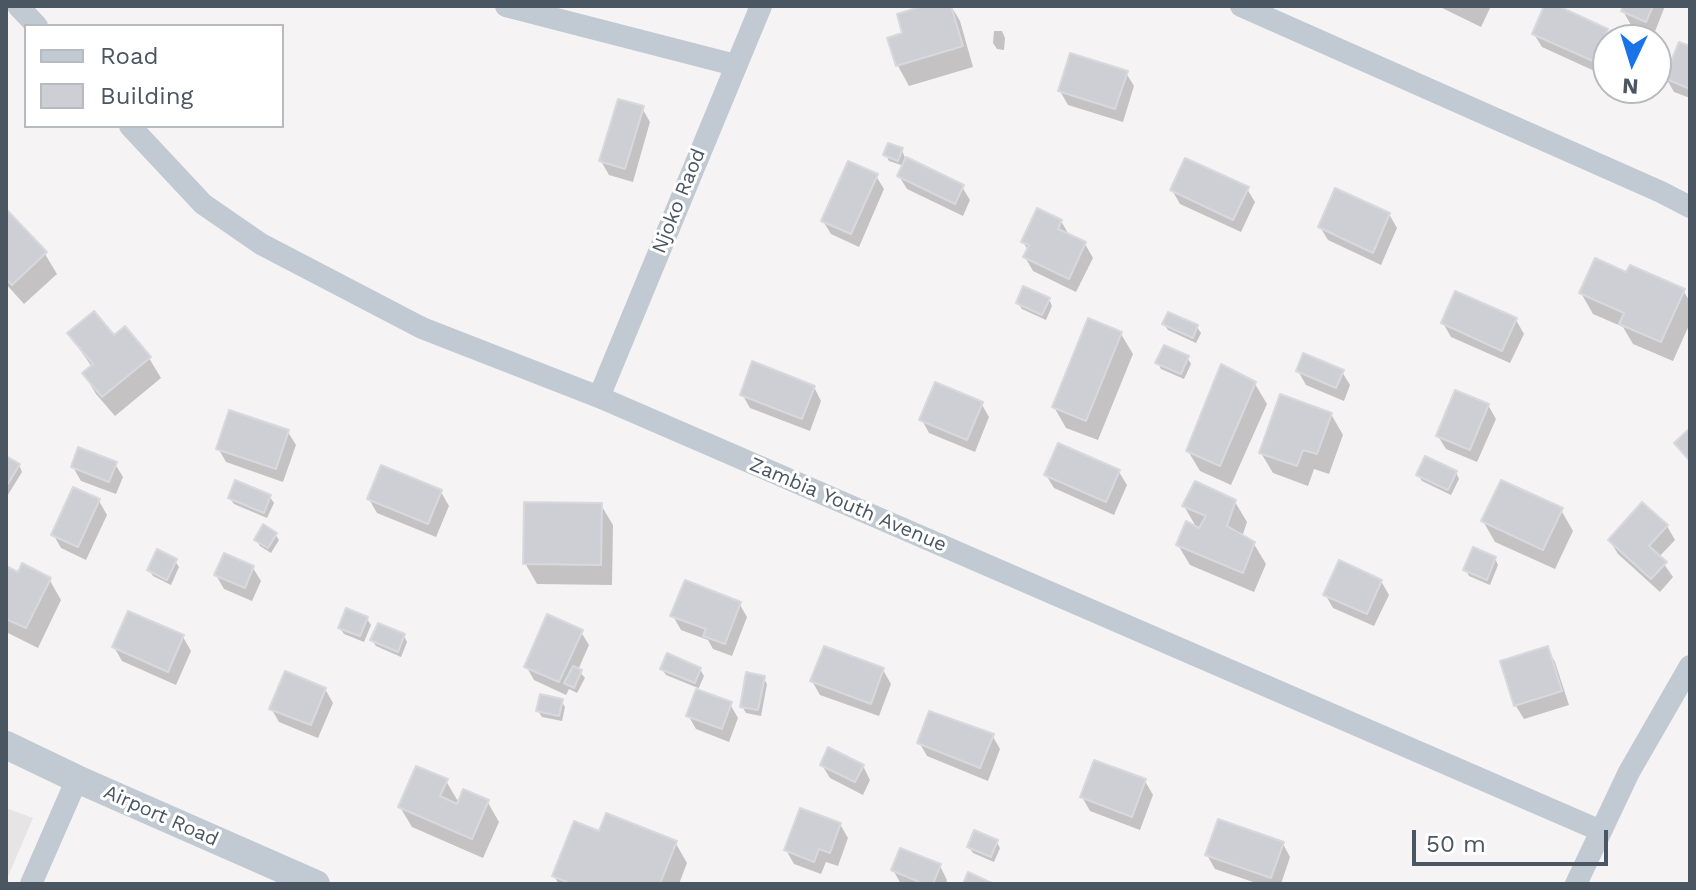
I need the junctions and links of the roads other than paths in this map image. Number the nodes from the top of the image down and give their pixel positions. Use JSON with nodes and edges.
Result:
{"nodes":[{"id":1,"x":18,"y":6,"type":"edge"},
{"id":2,"x":506,"y":6,"type":"edge"},
{"id":3,"x":761,"y":6,"type":"edge"},
{"id":4,"x":1241,"y":6,"type":"edge"},
{"id":5,"x":35,"y":24,"type":"edge"},
{"id":6,"x":735,"y":65,"type":"junction"},
{"id":7,"x":132,"y":128,"type":"edge"},
{"id":8,"x":1690,"y":207,"type":"edge"},
{"id":9,"x":599,"y":397,"type":"junction"},
{"id":10,"x":1690,"y":666,"type":"edge"},
{"id":11,"x":6,"y":745,"type":"edge"},
{"id":12,"x":77,"y":779,"type":"junction"},
{"id":13,"x":1601,"y":831,"type":"junction"},
{"id":14,"x":31,"y":884,"type":"edge"},
{"id":15,"x":316,"y":884,"type":"edge"},
{"id":16,"x":1576,"y":884,"type":"edge"}],
"edges":[{"from":1,"to":5,"type":"street"},
{"from":2,"to":6,"type":"street"},
{"from":3,"to":6,"type":"street","name":"Njoko Raod"},
{"from":4,"to":8,"type":"street"},
{"from":6,"to":9,"type":"street","name":"Njoko Raod"},
{"from":7,"to":9,"type":"street","name":"Zambia Youth Avenue"},
{"from":9,"to":13,"type":"street","name":"Zambia Youth Avenue"},
{"from":10,"to":13,"type":"street"},
{"from":11,"to":12,"type":"street","name":"Airport Road"},
{"from":12,"to":14,"type":"street"},
{"from":12,"to":15,"type":"street","name":"Airport Road"},
{"from":13,"to":16,"type":"street"}]}
